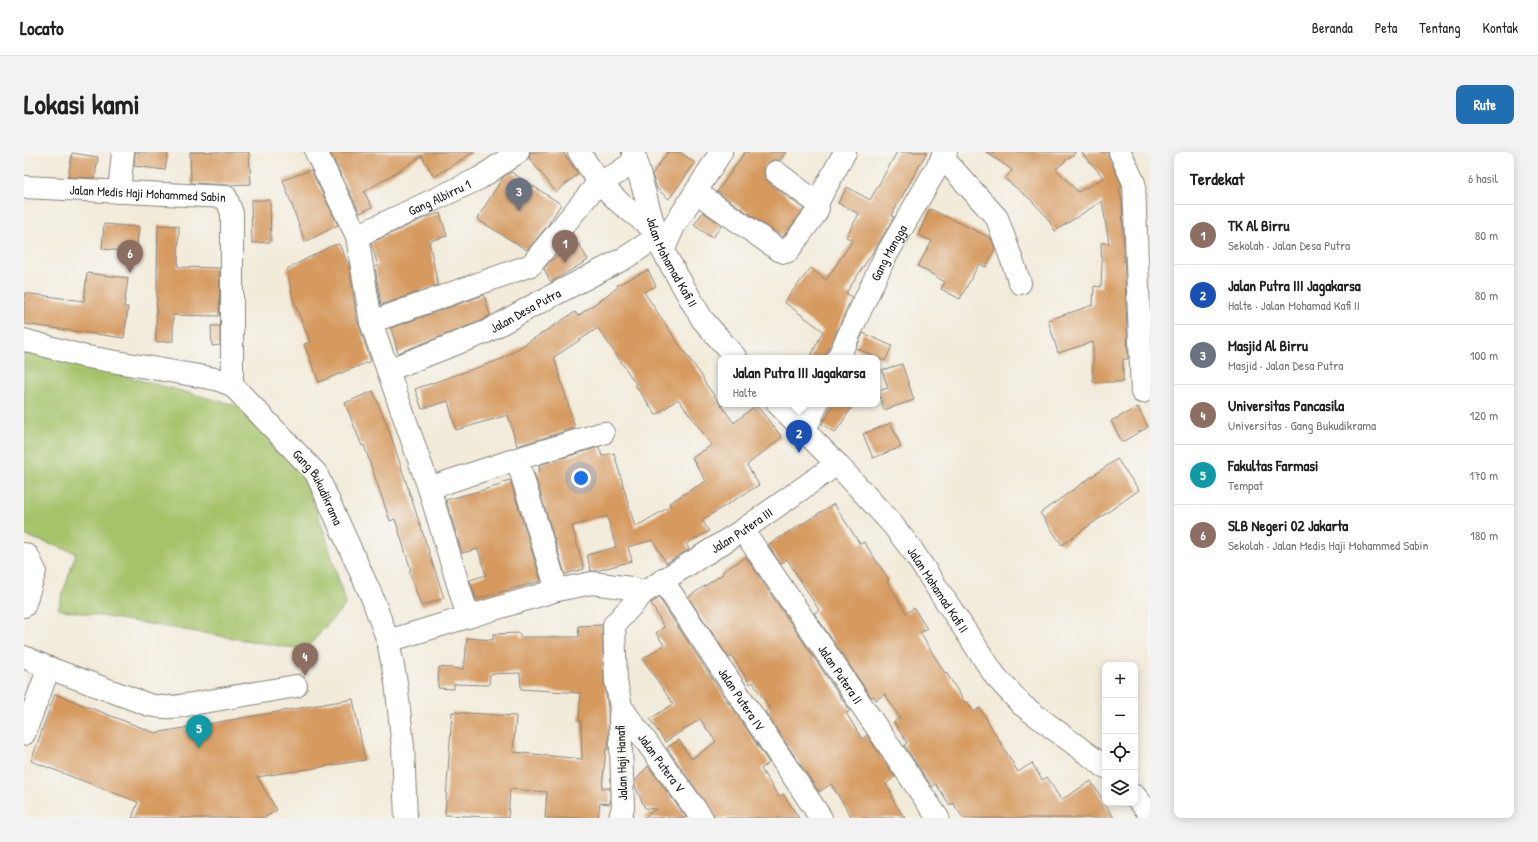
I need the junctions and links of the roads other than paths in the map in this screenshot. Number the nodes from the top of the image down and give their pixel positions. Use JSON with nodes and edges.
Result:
{"nodes":[{"id":1,"x":123,"y":152,"type":"edge"},
{"id":2,"x":316,"y":152,"type":"edge"},
{"id":3,"x":518,"y":152,"type":"edge"},
{"id":4,"x":579,"y":152,"type":"edge"},
{"id":5,"x":721,"y":152,"type":"edge"},
{"id":6,"x":845,"y":152,"type":"edge"},
{"id":7,"x":1120,"y":152,"type":"edge"},
{"id":8,"x":631,"y":155,"type":"edge"},
{"id":9,"x":944,"y":155,"type":"edge"},
{"id":10,"x":776,"y":172,"type":"dead end"},
{"id":11,"x":594,"y":176,"type":"junction"},
{"id":12,"x":24,"y":187,"type":"edge"},
{"id":13,"x":119,"y":192,"type":"junction"},
{"id":14,"x":696,"y":192,"type":"junction"},
{"id":15,"x":817,"y":203,"type":"junction"},
{"id":16,"x":357,"y":236,"type":"junction"},
{"id":17,"x":658,"y":239,"type":"junction"},
{"id":18,"x":1020,"y":283,"type":"dead end"},
{"id":19,"x":371,"y":322,"type":"junction"},
{"id":20,"x":24,"y":340,"type":"edge"},
{"id":21,"x":733,"y":355,"type":"edge"},
{"id":22,"x":839,"y":355,"type":"edge"},
{"id":23,"x":388,"y":370,"type":"junction"},
{"id":24,"x":232,"y":385,"type":"junction"},
{"id":25,"x":1142,"y":392,"type":"dead end"},
{"id":26,"x":781,"y":407,"type":"edge"},
{"id":27,"x":816,"y":407,"type":"edge"},
{"id":28,"x":804,"y":432,"type":"junction"},
{"id":29,"x":603,"y":433,"type":"dead end"},
{"id":30,"x":517,"y":459,"type":"junction"},
{"id":31,"x":837,"y":464,"type":"junction"},
{"id":32,"x":429,"y":488,"type":"junction"},
{"id":33,"x":743,"y":530,"type":"junction"},
{"id":34,"x":24,"y":554,"type":"edge"},
{"id":35,"x":663,"y":581,"type":"junction"},
{"id":36,"x":557,"y":590,"type":"junction"},
{"id":37,"x":643,"y":593,"type":"junction"},
{"id":38,"x":24,"y":606,"type":"edge"},
{"id":39,"x":468,"y":617,"type":"junction"},
{"id":40,"x":396,"y":638,"type":"junction"},
{"id":41,"x":24,"y":657,"type":"edge"},
{"id":42,"x":49,"y":668,"type":"junction"},
{"id":43,"x":296,"y":686,"type":"dead end"},
{"id":44,"x":621,"y":707,"type":"junction"},
{"id":45,"x":24,"y":734,"type":"edge"},
{"id":46,"x":1102,"y":765,"type":"edge"},
{"id":47,"x":1138,"y":801,"type":"edge"},
{"id":48,"x":1147,"y":815,"type":"edge"},
{"id":49,"x":406,"y":818,"type":"edge"},
{"id":50,"x":620,"y":818,"type":"edge"},
{"id":51,"x":702,"y":818,"type":"edge"},
{"id":52,"x":821,"y":818,"type":"edge"},
{"id":53,"x":938,"y":818,"type":"edge"}],
"edges":[{"from":1,"to":13,"type":"street"},
{"from":2,"to":16,"type":"street"},
{"from":3,"to":16,"type":"street","name":"Gang Albirru 1"},
{"from":4,"to":11,"type":"street"},
{"from":5,"to":14,"type":"street"},
{"from":6,"to":15,"type":"street"},
{"from":7,"to":25,"type":"street"},
{"from":8,"to":11,"type":"street"},
{"from":8,"to":17,"type":"street","name":"Jalan Mohamad Kafi II"},
{"from":9,"to":18,"type":"street"},
{"from":9,"to":22,"type":"street","name":"Gang Mangga"},
{"from":10,"to":15,"type":"street"},
{"from":11,"to":17,"type":"street"},
{"from":11,"to":19,"type":"street"},
{"from":12,"to":13,"type":"street","name":"Jalan Medis Haji Mohammed Sabin"},
{"from":13,"to":24,"type":"street","name":"Jalan Medis Haji Mohammed Sabin"},
{"from":14,"to":15,"type":"street"},
{"from":14,"to":17,"type":"street"},
{"from":16,"to":19,"type":"street"},
{"from":17,"to":21,"type":"street","name":"Jalan Mohamad Kafi II"},
{"from":17,"to":23,"type":"street","name":"Jalan Desa Putra"},
{"from":19,"to":23,"type":"street"},
{"from":20,"to":24,"type":"street","name":"Gang Bukudikrama"},
{"from":23,"to":32,"type":"street"},
{"from":24,"to":40,"type":"street","name":"Gang Bukudikrama"},
{"from":26,"to":28,"type":"street","name":"Jalan Mohamad Kafi II"},
{"from":27,"to":28,"type":"street"},
{"from":28,"to":31,"type":"street","name":"Jalan Mohamad Kafi II"},
{"from":29,"to":30,"type":"street"},
{"from":30,"to":32,"type":"street"},
{"from":30,"to":36,"type":"street"},
{"from":31,"to":33,"type":"street","name":"Jalan Putera III"},
{"from":31,"to":46,"type":"street","name":"Jalan Mohamad Kafi II"},
{"from":32,"to":39,"type":"street"},
{"from":33,"to":35,"type":"street","name":"Jalan Putera III"},
{"from":33,"to":53,"type":"street","name":"Jalan Putera II"},
{"from":34,"to":38,"type":"street"},
{"from":35,"to":37,"type":"street","name":"Jalan Putera III"},
{"from":35,"to":52,"type":"street","name":"Jalan Putera IV"},
{"from":36,"to":37,"type":"street"},
{"from":36,"to":39,"type":"street"},
{"from":37,"to":44,"type":"street","name":"Jalan Putera III"},
{"from":39,"to":40,"type":"street"},
{"from":40,"to":49,"type":"street","name":"Gang Bukudikrama"},
{"from":41,"to":42,"type":"street"},
{"from":42,"to":43,"type":"street"},
{"from":42,"to":45,"type":"street"},
{"from":44,"to":50,"type":"street","name":"Jalan Haji Hanafi"},
{"from":44,"to":51,"type":"street","name":"Jalan Putera V"},
{"from":47,"to":48,"type":"street"}]}
